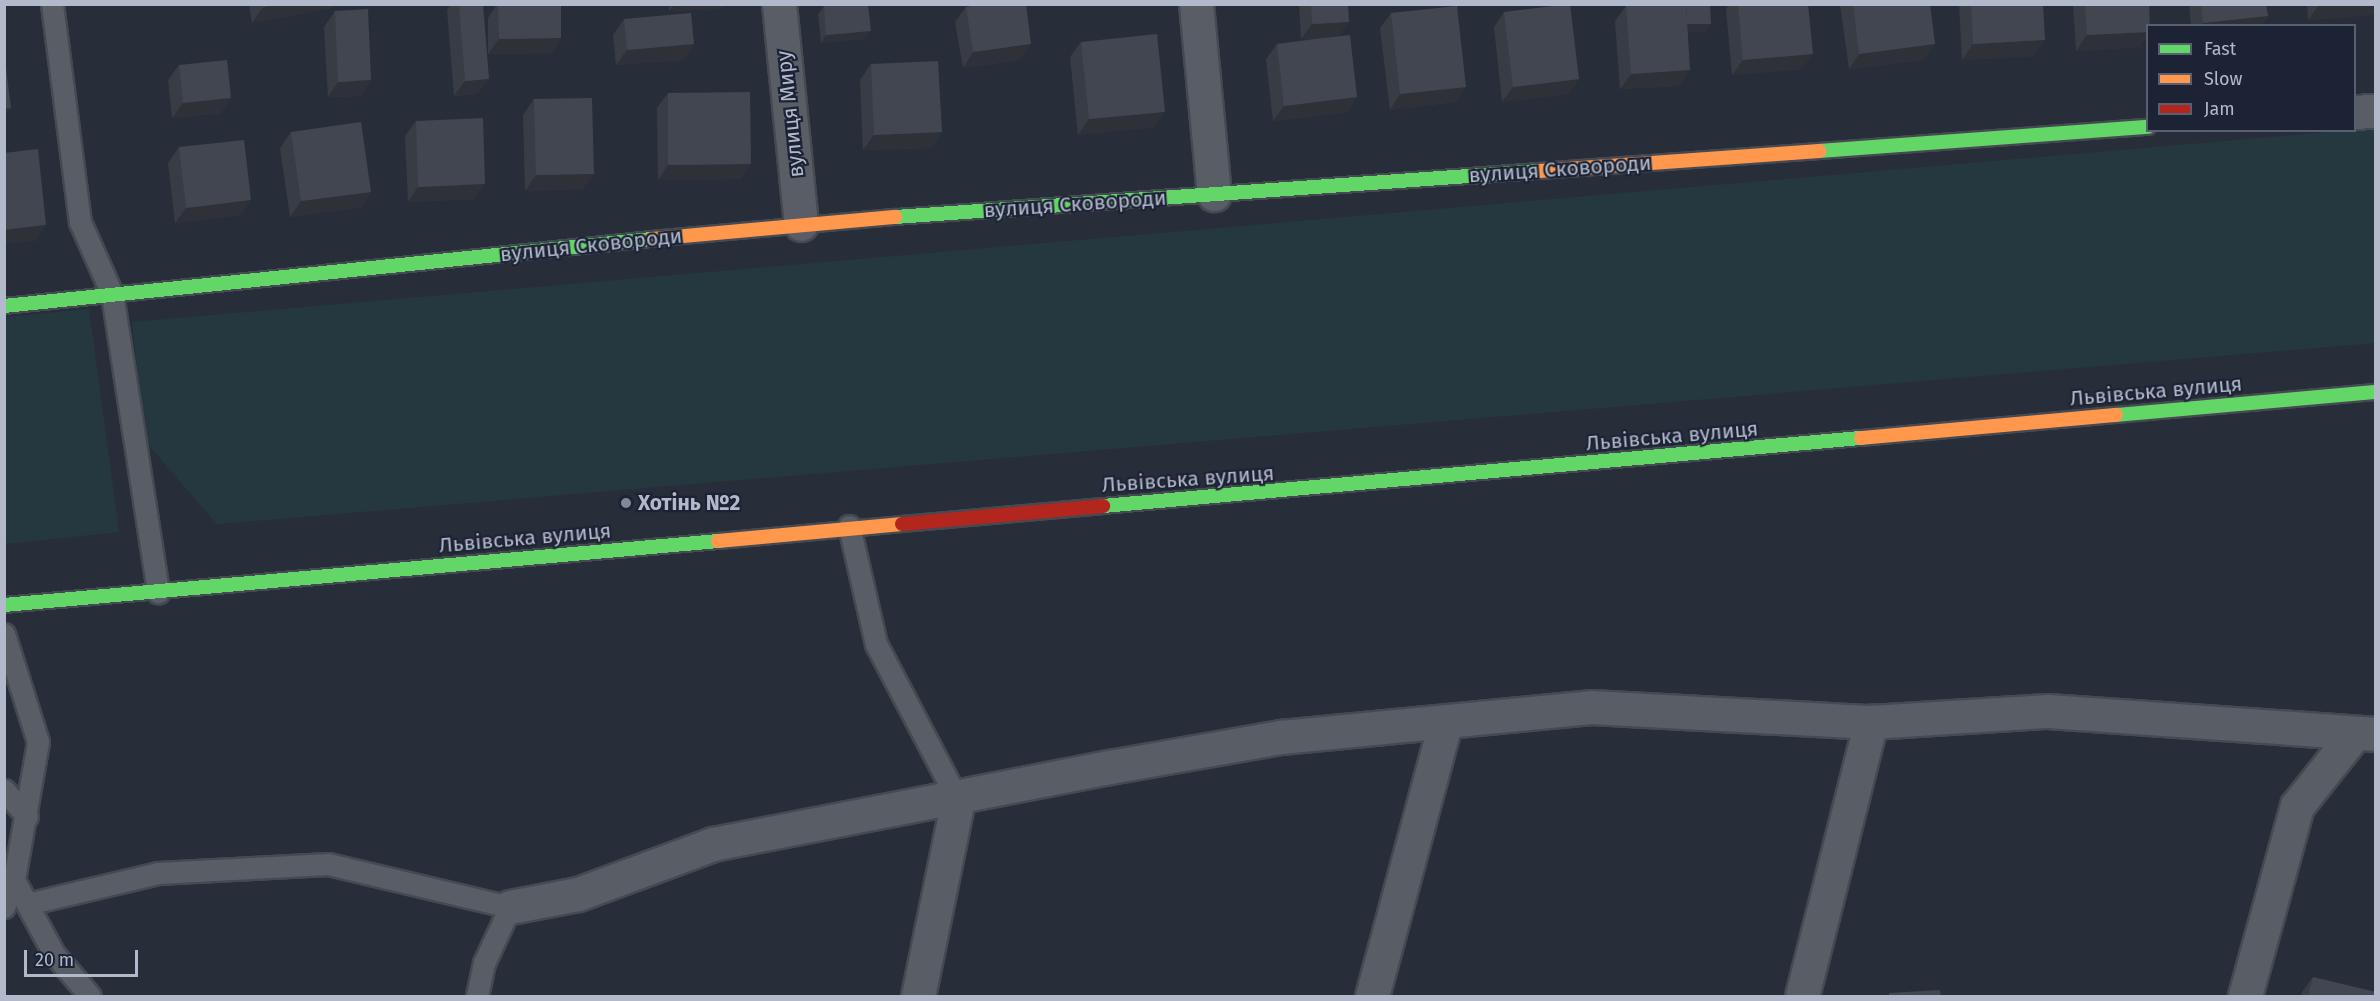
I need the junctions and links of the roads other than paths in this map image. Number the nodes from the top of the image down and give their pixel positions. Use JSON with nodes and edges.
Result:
{"nodes":[{"id":1,"x":52,"y":4,"type":"edge"},
{"id":2,"x":779,"y":4,"type":"edge"},
{"id":3,"x":1196,"y":4,"type":"edge"},
{"id":4,"x":2376,"y":111,"type":"edge"},
{"id":5,"x":2356,"y":112,"type":"edge"},
{"id":6,"x":2146,"y":127,"type":"edge"},
{"id":7,"x":1214,"y":194,"type":"junction"},
{"id":8,"x":801,"y":224,"type":"junction"},
{"id":9,"x":112,"y":294,"type":"junction"},
{"id":10,"x":4,"y":306,"type":"edge"},
{"id":11,"x":2376,"y":392,"type":"edge"},
{"id":12,"x":849,"y":526,"type":"junction"},
{"id":13,"x":158,"y":592,"type":"junction"},
{"id":14,"x":4,"y":605,"type":"edge"},
{"id":15,"x":4,"y":634,"type":"edge"},
{"id":16,"x":1871,"y":722,"type":"junction"},
{"id":17,"x":1445,"y":724,"type":"junction"},
{"id":18,"x":2365,"y":734,"type":"edge"},
{"id":19,"x":4,"y":790,"type":"edge"},
{"id":20,"x":958,"y":800,"type":"junction"},
{"id":21,"x":27,"y":816,"type":"junction"},
{"id":22,"x":14,"y":880,"type":"junction"},
{"id":23,"x":27,"y":904,"type":"junction"},
{"id":24,"x":4,"y":907,"type":"edge"},
{"id":25,"x":510,"y":908,"type":"junction"},
{"id":26,"x":90,"y":996,"type":"edge"},
{"id":27,"x":477,"y":996,"type":"edge"},
{"id":28,"x":918,"y":996,"type":"edge"},
{"id":29,"x":1372,"y":996,"type":"edge"},
{"id":30,"x":1802,"y":996,"type":"edge"},
{"id":31,"x":2245,"y":996,"type":"edge"}],
"edges":[{"from":1,"to":9,"type":"lane"},
{"from":2,"to":8,"type":"street","name":"вулиця Миру"},
{"from":3,"to":7,"type":"street"},
{"from":4,"to":5,"type":"street"},
{"from":6,"to":7,"type":"main road","name":"вулиця Сковороди"},
{"from":7,"to":8,"type":"main road","name":"вулиця Сковороди"},
{"from":8,"to":9,"type":"main road","name":"вулиця Сковороди"},
{"from":9,"to":10,"type":"main road","name":"вулиця Сковороди"},
{"from":9,"to":13,"type":"lane"},
{"from":11,"to":12,"type":"main road","name":"Львівська вулиця"},
{"from":12,"to":13,"type":"main road","name":"Львівська вулиця"},
{"from":12,"to":20,"type":"lane"},
{"from":13,"to":14,"type":"main road","name":"Львівська вулиця"},
{"from":15,"to":21,"type":"lane"},
{"from":16,"to":17,"type":"street"},
{"from":16,"to":18,"type":"street"},
{"from":16,"to":30,"type":"street"},
{"from":17,"to":20,"type":"street"},
{"from":17,"to":29,"type":"street"},
{"from":18,"to":31,"type":"street"},
{"from":19,"to":21,"type":"lane"},
{"from":20,"to":25,"type":"street"},
{"from":20,"to":28,"type":"street"},
{"from":21,"to":22,"type":"lane"},
{"from":22,"to":23,"type":"lane"},
{"from":22,"to":24,"type":"lane"},
{"from":23,"to":25,"type":"lane"},
{"from":23,"to":26,"type":"lane"},
{"from":25,"to":27,"type":"lane"}]}
